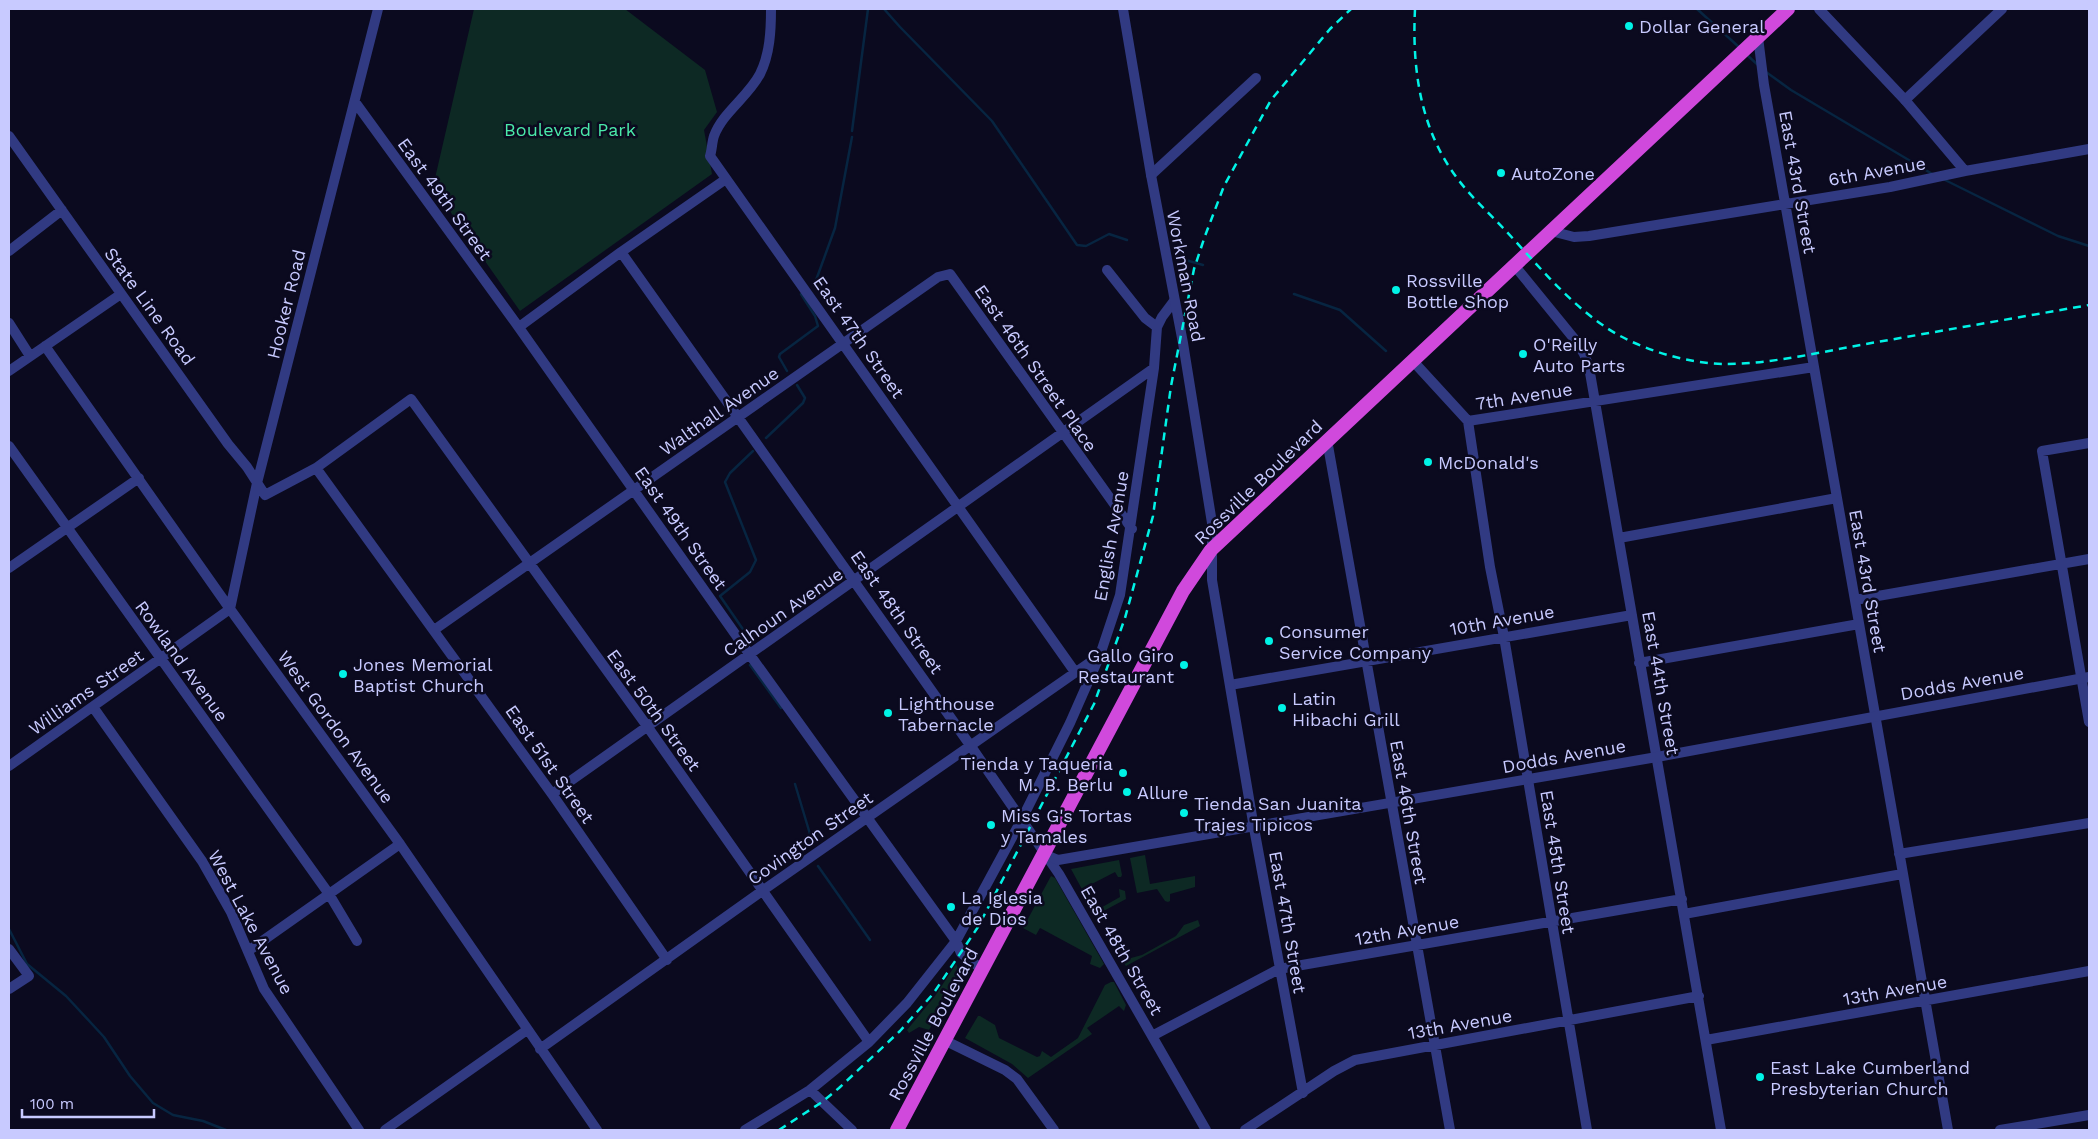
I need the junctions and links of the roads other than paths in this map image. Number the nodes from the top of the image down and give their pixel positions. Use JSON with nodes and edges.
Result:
{"nodes":[{"id":1,"x":378,"y":9,"type":"edge"},
{"id":2,"x":771,"y":9,"type":"edge"},
{"id":3,"x":1123,"y":9,"type":"edge"},
{"id":4,"x":1788,"y":9,"type":"edge"},
{"id":5,"x":1819,"y":9,"type":"edge"},
{"id":6,"x":2002,"y":9,"type":"edge"},
{"id":7,"x":1758,"y":37,"type":"junction"},
{"id":8,"x":1256,"y":78,"type":"dead end"},
{"id":9,"x":1905,"y":100,"type":"junction"},
{"id":10,"x":355,"y":102,"type":"junction"},
{"id":11,"x":9,"y":136,"type":"edge"},
{"id":12,"x":2089,"y":149,"type":"edge"},
{"id":13,"x":1965,"y":171,"type":"junction"},
{"id":14,"x":1151,"y":175,"type":"junction"},
{"id":15,"x":726,"y":179,"type":"junction"},
{"id":16,"x":1785,"y":203,"type":"junction"},
{"id":17,"x":62,"y":210,"type":"junction"},
{"id":18,"x":1552,"y":230,"type":"junction"},
{"id":19,"x":9,"y":251,"type":"edge"},
{"id":20,"x":621,"y":252,"type":"junction"},
{"id":21,"x":1514,"y":265,"type":"junction"},
{"id":22,"x":1107,"y":270,"type":"dead end"},
{"id":23,"x":950,"y":274,"type":"joint"},
{"id":24,"x":121,"y":294,"type":"junction"},
{"id":25,"x":1174,"y":301,"type":"junction"},
{"id":26,"x":9,"y":323,"type":"edge"},
{"id":27,"x":1157,"y":327,"type":"junction"},
{"id":28,"x":519,"y":328,"type":"junction"},
{"id":29,"x":843,"y":343,"type":"junction"},
{"id":30,"x":45,"y":346,"type":"junction"},
{"id":31,"x":30,"y":356,"type":"junction"},
{"id":32,"x":1412,"y":360,"type":"junction"},
{"id":33,"x":1814,"y":366,"type":"junction"},
{"id":34,"x":1154,"y":368,"type":"junction"},
{"id":35,"x":9,"y":371,"type":"edge"},
{"id":36,"x":1595,"y":402,"type":"junction"},
{"id":37,"x":738,"y":417,"type":"junction"},
{"id":38,"x":1468,"y":421,"type":"junction"},
{"id":39,"x":1063,"y":434,"type":"junction"},
{"id":40,"x":1327,"y":440,"type":"junction"},
{"id":41,"x":2089,"y":443,"type":"edge"},
{"id":42,"x":9,"y":446,"type":"edge"},
{"id":43,"x":316,"y":468,"type":"junction"},
{"id":44,"x":139,"y":478,"type":"junction"},
{"id":45,"x":258,"y":483,"type":"junction"},
{"id":46,"x":634,"y":490,"type":"junction"},
{"id":47,"x":1837,"y":498,"type":"junction"},
{"id":48,"x":960,"y":507,"type":"junction"},
{"id":49,"x":68,"y":529,"type":"junction"},
{"id":50,"x":1132,"y":529,"type":"junction"},
{"id":51,"x":1619,"y":538,"type":"junction"},
{"id":52,"x":1212,"y":550,"type":"junction"},
{"id":53,"x":2089,"y":559,"type":"edge"},
{"id":54,"x":528,"y":563,"type":"junction"},
{"id":55,"x":2062,"y":564,"type":"junction"},
{"id":56,"x":9,"y":568,"type":"edge"},
{"id":57,"x":855,"y":581,"type":"junction"},
{"id":58,"x":1855,"y":600,"type":"junction"},
{"id":59,"x":230,"y":609,"type":"junction"},
{"id":60,"x":1632,"y":615,"type":"junction"},
{"id":61,"x":1860,"y":624,"type":"junction"},
{"id":62,"x":434,"y":630,"type":"junction"},
{"id":63,"x":1504,"y":637,"type":"junction"},
{"id":64,"x":750,"y":655,"type":"junction"},
{"id":65,"x":1100,"y":655,"type":"junction"},
{"id":66,"x":160,"y":659,"type":"junction"},
{"id":67,"x":1366,"y":661,"type":"junction"},
{"id":68,"x":1639,"y":662,"type":"junction"},
{"id":69,"x":1074,"y":672,"type":"junction"},
{"id":70,"x":2085,"y":677,"type":"edge"},
{"id":71,"x":1230,"y":685,"type":"junction"},
{"id":72,"x":93,"y":707,"type":"junction"},
{"id":73,"x":1875,"y":715,"type":"junction"},
{"id":74,"x":2089,"y":722,"type":"edge"},
{"id":75,"x":646,"y":726,"type":"junction"},
{"id":76,"x":970,"y":745,"type":"junction"},
{"id":77,"x":1657,"y":757,"type":"junction"},
{"id":78,"x":9,"y":766,"type":"edge"},
{"id":79,"x":1528,"y":778,"type":"junction"},
{"id":80,"x":552,"y":794,"type":"junction"},
{"id":81,"x":1391,"y":804,"type":"junction"},
{"id":82,"x":866,"y":818,"type":"junction"},
{"id":83,"x":1022,"y":818,"type":"junction"},
{"id":84,"x":2089,"y":823,"type":"edge"},
{"id":85,"x":1254,"y":828,"type":"junction"},
{"id":86,"x":400,"y":844,"type":"junction"},
{"id":87,"x":1044,"y":854,"type":"junction"},
{"id":88,"x":1899,"y":854,"type":"junction"},
{"id":89,"x":1902,"y":874,"type":"junction"},
{"id":90,"x":762,"y":891,"type":"junction"},
{"id":91,"x":329,"y":894,"type":"junction"},
{"id":92,"x":1682,"y":899,"type":"junction"},
{"id":93,"x":1684,"y":914,"type":"junction"},
{"id":94,"x":1552,"y":921,"type":"junction"},
{"id":95,"x":356,"y":940,"type":"dead end"},
{"id":96,"x":956,"y":941,"type":"junction"},
{"id":97,"x":1416,"y":945,"type":"junction"},
{"id":98,"x":9,"y":949,"type":"edge"},
{"id":99,"x":248,"y":951,"type":"junction"},
{"id":100,"x":667,"y":960,"type":"junction"},
{"id":101,"x":1279,"y":969,"type":"junction"},
{"id":102,"x":983,"y":970,"type":"junction"},
{"id":103,"x":2089,"y":971,"type":"edge"},
{"id":104,"x":9,"y":989,"type":"edge"},
{"id":105,"x":1698,"y":996,"type":"junction"},
{"id":106,"x":1923,"y":1001,"type":"junction"},
{"id":107,"x":1569,"y":1022,"type":"junction"},
{"id":108,"x":527,"y":1030,"type":"junction"},
{"id":109,"x":1152,"y":1036,"type":"junction"},
{"id":110,"x":1706,"y":1040,"type":"junction"},
{"id":111,"x":946,"y":1041,"type":"junction"},
{"id":112,"x":869,"y":1042,"type":"junction"},
{"id":113,"x":1433,"y":1045,"type":"junction"},
{"id":114,"x":540,"y":1049,"type":"junction"},
{"id":115,"x":810,"y":1090,"type":"junction"},
{"id":116,"x":1303,"y":1093,"type":"junction"},
{"id":117,"x":2089,"y":1115,"type":"edge"},
{"id":118,"x":359,"y":1130,"type":"edge"},
{"id":119,"x":385,"y":1130,"type":"edge"},
{"id":120,"x":597,"y":1130,"type":"edge"},
{"id":121,"x":744,"y":1130,"type":"edge"},
{"id":122,"x":852,"y":1130,"type":"edge"},
{"id":123,"x":897,"y":1130,"type":"edge"},
{"id":124,"x":1054,"y":1130,"type":"edge"},
{"id":125,"x":1206,"y":1130,"type":"edge"},
{"id":126,"x":1245,"y":1130,"type":"edge"},
{"id":127,"x":1450,"y":1130,"type":"edge"},
{"id":128,"x":1586,"y":1130,"type":"edge"},
{"id":129,"x":1721,"y":1130,"type":"edge"},
{"id":130,"x":1948,"y":1130,"type":"edge"},
{"id":131,"x":2000,"y":1130,"type":"edge"}],
"edges":[{"from":1,"to":10,"type":"street","name":"Hooker Road"},
{"from":2,"to":15,"type":"street","name":"East 47th Street"},
{"from":3,"to":14,"type":"street","name":"Workman Road"},
{"from":4,"to":7,"type":"highway","name":"Rossville Boulevard"},
{"from":5,"to":9,"type":"street"},
{"from":6,"to":9,"type":"street"},
{"from":7,"to":16,"type":"street","name":"East 43rd Street"},
{"from":7,"to":18,"type":"highway","name":"Rossville Boulevard"},
{"from":8,"to":14,"type":"street"},
{"from":9,"to":13,"type":"street"},
{"from":10,"to":28,"type":"street","name":"East 49th Street"},
{"from":10,"to":45,"type":"street","name":"Hooker Road"},
{"from":11,"to":17,"type":"street","name":"State Line Road"},
{"from":12,"to":13,"type":"street","name":"6th Avenue"},
{"from":13,"to":16,"type":"street","name":"6th Avenue"},
{"from":14,"to":25,"type":"street","name":"Workman Road"},
{"from":15,"to":20,"type":"street"},
{"from":15,"to":29,"type":"street","name":"East 47th Street"},
{"from":16,"to":18,"type":"street","name":"6th Avenue"},
{"from":16,"to":33,"type":"street","name":"East 43rd Street"},
{"from":17,"to":19,"type":"street"},
{"from":17,"to":24,"type":"street","name":"State Line Road"},
{"from":18,"to":21,"type":"highway","name":"Rossville Boulevard"},
{"from":20,"to":28,"type":"street"},
{"from":20,"to":37,"type":"street","name":"East 48th Street"},
{"from":21,"to":32,"type":"highway","name":"Rossville Boulevard"},
{"from":21,"to":36,"type":"street","name":"East 44th Street"},
{"from":22,"to":27,"type":"street"},
{"from":23,"to":29,"type":"street","name":"Walthall Avenue"},
{"from":23,"to":39,"type":"street","name":"East 46th Street Place"},
{"from":24,"to":30,"type":"street"},
{"from":24,"to":45,"type":"street","name":"State Line Road"},
{"from":25,"to":27,"type":"street","name":"English Avenue"},
{"from":25,"to":52,"type":"street","name":"Workman Road"},
{"from":26,"to":31,"type":"street"},
{"from":27,"to":34,"type":"street","name":"English Avenue"},
{"from":28,"to":46,"type":"street","name":"East 49th Street"},
{"from":29,"to":37,"type":"street","name":"Walthall Avenue"},
{"from":29,"to":48,"type":"street","name":"East 47th Street"},
{"from":30,"to":31,"type":"street"},
{"from":30,"to":44,"type":"street","name":"West Gordon Avenue"},
{"from":31,"to":35,"type":"street"},
{"from":32,"to":38,"type":"street","name":"7th Avenue"},
{"from":32,"to":40,"type":"highway","name":"Rossville Boulevard"},
{"from":33,"to":36,"type":"street","name":"7th Avenue"},
{"from":33,"to":47,"type":"street","name":"East 43rd Street"},
{"from":34,"to":39,"type":"street","name":"Calhoun Avenue"},
{"from":34,"to":50,"type":"street","name":"English Avenue"},
{"from":36,"to":38,"type":"street","name":"7th Avenue"},
{"from":36,"to":51,"type":"street","name":"East 44th Street"},
{"from":37,"to":46,"type":"street","name":"Walthall Avenue"},
{"from":37,"to":57,"type":"street","name":"East 48th Street"},
{"from":38,"to":63,"type":"street","name":"East 45th Street"},
{"from":39,"to":48,"type":"street","name":"Calhoun Avenue"},
{"from":39,"to":50,"type":"street","name":"East 46th Street Place"},
{"from":40,"to":52,"type":"highway","name":"Rossville Boulevard"},
{"from":40,"to":67,"type":"street","name":"East 46th Street"},
{"from":41,"to":55,"type":"street"},
{"from":42,"to":49,"type":"street","name":"Rowland Avenue"},
{"from":43,"to":45,"type":"street","name":"State Line Road"},
{"from":43,"to":54,"type":"street","name":"East 50th Street"},
{"from":43,"to":62,"type":"street","name":"East 51st Street"},
{"from":44,"to":49,"type":"street"},
{"from":44,"to":59,"type":"street","name":"West Gordon Avenue"},
{"from":45,"to":59,"type":"street","name":"Hooker Road"},
{"from":46,"to":54,"type":"street","name":"Walthall Avenue"},
{"from":46,"to":64,"type":"street","name":"East 49th Street"},
{"from":47,"to":51,"type":"street"},
{"from":47,"to":58,"type":"street","name":"East 43rd Street"},
{"from":48,"to":57,"type":"street","name":"Calhoun Avenue"},
{"from":48,"to":69,"type":"street","name":"East 47th Street"},
{"from":49,"to":56,"type":"street"},
{"from":49,"to":66,"type":"street","name":"Rowland Avenue"},
{"from":50,"to":65,"type":"street","name":"English Avenue"},
{"from":51,"to":60,"type":"street","name":"East 44th Street"},
{"from":52,"to":71,"type":"street","name":"East 47th Street"},
{"from":52,"to":87,"type":"highway","name":"Rossville Boulevard"},
{"from":53,"to":55,"type":"street"},
{"from":54,"to":62,"type":"street","name":"Walthall Avenue"},
{"from":54,"to":75,"type":"street","name":"East 50th Street"},
{"from":55,"to":58,"type":"street"},
{"from":55,"to":70,"type":"street"},
{"from":57,"to":64,"type":"street","name":"Calhoun Avenue"},
{"from":57,"to":76,"type":"street","name":"East 48th Street"},
{"from":58,"to":61,"type":"street","name":"East 43rd Street"},
{"from":59,"to":66,"type":"street","name":"Williams Street"},
{"from":59,"to":86,"type":"street","name":"West Gordon Avenue"},
{"from":60,"to":63,"type":"street","name":"10th Avenue"},
{"from":60,"to":68,"type":"street","name":"East 44th Street"},
{"from":61,"to":68,"type":"street"},
{"from":61,"to":73,"type":"street","name":"East 43rd Street"},
{"from":62,"to":80,"type":"street","name":"East 51st Street"},
{"from":63,"to":67,"type":"street","name":"10th Avenue"},
{"from":63,"to":79,"type":"street","name":"East 45th Street"},
{"from":64,"to":75,"type":"street","name":"Calhoun Avenue"},
{"from":64,"to":82,"type":"street","name":"East 49th Street"},
{"from":65,"to":69,"type":"street","name":"Covington Street"},
{"from":65,"to":83,"type":"street","name":"English Avenue"},
{"from":66,"to":72,"type":"street","name":"Williams Street"},
{"from":66,"to":91,"type":"street","name":"Rowland Avenue"},
{"from":67,"to":71,"type":"street","name":"10th Avenue"},
{"from":67,"to":81,"type":"street","name":"East 46th Street"},
{"from":68,"to":77,"type":"street","name":"East 44th Street"},
{"from":69,"to":76,"type":"street","name":"Covington Street"},
{"from":70,"to":73,"type":"street","name":"Dodds Avenue"},
{"from":70,"to":74,"type":"street"},
{"from":71,"to":85,"type":"street","name":"East 47th Street"},
{"from":72,"to":78,"type":"street","name":"Williams Street"},
{"from":72,"to":99,"type":"street","name":"West Lake Avenue"},
{"from":73,"to":77,"type":"street","name":"Dodds Avenue"},
{"from":73,"to":88,"type":"street","name":"East 43rd Street"},
{"from":75,"to":80,"type":"street","name":"Calhoun Avenue"},
{"from":75,"to":90,"type":"street","name":"East 50th Street"},
{"from":76,"to":82,"type":"street","name":"Covington Street"},
{"from":76,"to":83,"type":"street","name":"East 48th Street"},
{"from":77,"to":79,"type":"street","name":"Dodds Avenue"},
{"from":77,"to":92,"type":"street","name":"East 44th Street"},
{"from":79,"to":81,"type":"street","name":"Dodds Avenue"},
{"from":79,"to":94,"type":"street","name":"East 45th Street"},
{"from":80,"to":100,"type":"street","name":"East 51st Street"},
{"from":81,"to":85,"type":"street","name":"Dodds Avenue"},
{"from":81,"to":97,"type":"street","name":"East 46th Street"},
{"from":82,"to":90,"type":"street","name":"Covington Street"},
{"from":82,"to":96,"type":"street","name":"East 49th Street"},
{"from":83,"to":87,"type":"street","name":"East 48th Street"},
{"from":83,"to":96,"type":"street","name":"English Avenue"},
{"from":84,"to":88,"type":"street"},
{"from":85,"to":87,"type":"street","name":"Dodds Avenue"},
{"from":85,"to":101,"type":"street","name":"East 47th Street"},
{"from":86,"to":91,"type":"street"},
{"from":86,"to":108,"type":"street","name":"West Gordon Avenue"},
{"from":87,"to":102,"type":"highway","name":"Rossville Boulevard"},
{"from":87,"to":109,"type":"street","name":"East 48th Street"},
{"from":88,"to":89,"type":"street","name":"East 43rd Street"},
{"from":89,"to":93,"type":"street"},
{"from":89,"to":106,"type":"street","name":"East 43rd Street"},
{"from":90,"to":100,"type":"street","name":"Covington Street"},
{"from":90,"to":112,"type":"street","name":"East 50th Street"},
{"from":91,"to":95,"type":"street","name":"Rowland Avenue"},
{"from":91,"to":99,"type":"street"},
{"from":92,"to":93,"type":"street","name":"East 44th Street"},
{"from":92,"to":94,"type":"street","name":"12th Avenue"},
{"from":93,"to":105,"type":"street","name":"East 44th Street"},
{"from":94,"to":97,"type":"street","name":"12th Avenue"},
{"from":94,"to":107,"type":"street","name":"East 45th Street"},
{"from":96,"to":102,"type":"street","name":"East 49th Street"},
{"from":96,"to":112,"type":"street","name":"English Avenue"},
{"from":97,"to":101,"type":"street","name":"12th Avenue"},
{"from":97,"to":113,"type":"street","name":"East 46th Street"},
{"from":98,"to":104,"type":"street"},
{"from":99,"to":118,"type":"street","name":"West Lake Avenue"},
{"from":100,"to":114,"type":"street","name":"Covington Street"},
{"from":101,"to":109,"type":"street","name":"12th Avenue"},
{"from":101,"to":116,"type":"street","name":"East 47th Street"},
{"from":102,"to":111,"type":"highway","name":"Rossville Boulevard"},
{"from":103,"to":106,"type":"street","name":"13th Avenue"},
{"from":105,"to":107,"type":"street","name":"13th Avenue"},
{"from":105,"to":110,"type":"street","name":"East 44th Street"},
{"from":106,"to":110,"type":"street","name":"13th Avenue"},
{"from":106,"to":130,"type":"street","name":"East 43rd Street"},
{"from":107,"to":113,"type":"street","name":"13th Avenue"},
{"from":107,"to":128,"type":"street","name":"East 45th Street"},
{"from":108,"to":114,"type":"street","name":"West Gordon Avenue"},
{"from":108,"to":119,"type":"street"},
{"from":109,"to":125,"type":"street","name":"East 48th Street"},
{"from":110,"to":129,"type":"street","name":"East 44th Street"},
{"from":111,"to":123,"type":"highway","name":"Rossville Boulevard"},
{"from":111,"to":124,"type":"street"},
{"from":112,"to":115,"type":"street","name":"English Avenue"},
{"from":113,"to":116,"type":"street","name":"13th Avenue"},
{"from":113,"to":127,"type":"street","name":"East 46th Street"},
{"from":114,"to":120,"type":"street","name":"West Gordon Avenue"},
{"from":115,"to":121,"type":"street","name":"English Avenue"},
{"from":115,"to":122,"type":"street"},
{"from":116,"to":126,"type":"street","name":"13th Avenue"},
{"from":117,"to":131,"type":"street"}]}
